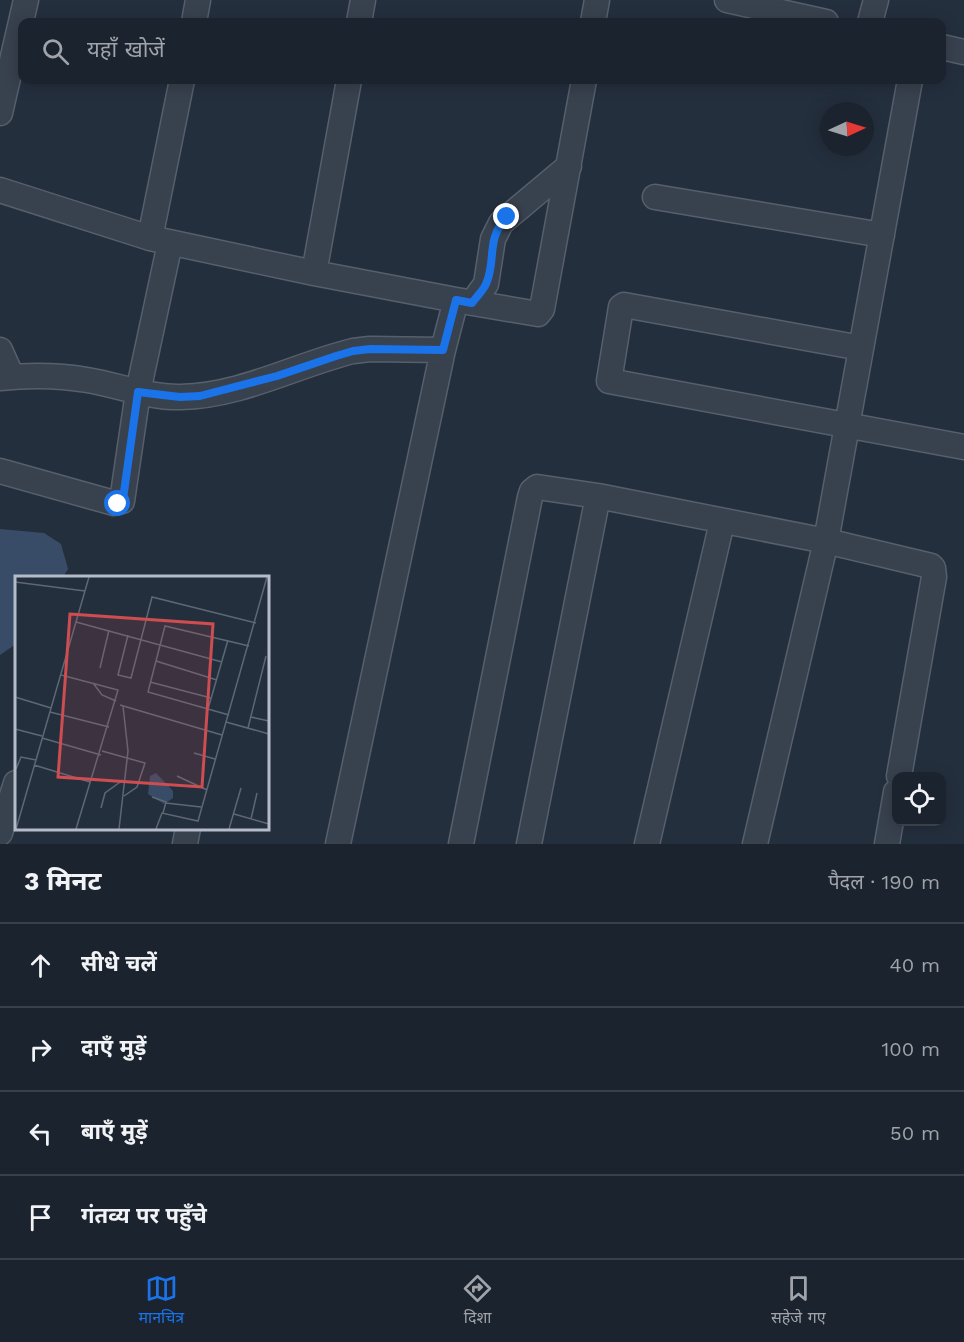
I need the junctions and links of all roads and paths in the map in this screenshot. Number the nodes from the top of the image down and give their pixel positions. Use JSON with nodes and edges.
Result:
{"nodes":[{"id":1,"x":26,"y":0,"type":"edge"},
{"id":2,"x":198,"y":0,"type":"edge"},
{"id":3,"x":363,"y":0,"type":"edge"},
{"id":4,"x":597,"y":0,"type":"edge"},
{"id":5,"x":727,"y":0,"type":"edge"},
{"id":6,"x":876,"y":0,"type":"edge"},
{"id":7,"x":22,"y":18,"type":"edge"},
{"id":8,"x":195,"y":18,"type":"edge"},
{"id":9,"x":360,"y":18,"type":"edge"},
{"id":10,"x":594,"y":18,"type":"edge"},
{"id":11,"x":808,"y":18,"type":"edge"},
{"id":12,"x":871,"y":18,"type":"edge"},
{"id":13,"x":18,"y":35,"type":"edge"},
{"id":14,"x":946,"y":48,"type":"edge"},
{"id":15,"x":964,"y":52,"type":"edge"},
{"id":16,"x":181,"y":84,"type":"edge"},
{"id":17,"x":348,"y":84,"type":"edge"},
{"id":18,"x":583,"y":84,"type":"edge"},
{"id":19,"x":909,"y":84,"type":"edge"},
{"id":20,"x":0,"y":113,"type":"edge"},
{"id":21,"x":569,"y":166,"type":"junction"},
{"id":22,"x":0,"y":190,"type":"edge"},
{"id":23,"x":655,"y":197,"type":"dead end"},
{"id":24,"x":882,"y":236,"type":"junction"},
{"id":25,"x":160,"y":241,"type":"junction"},
{"id":26,"x":314,"y":273,"type":"junction"},
{"id":27,"x":464,"y":302,"type":"junction"},
{"id":28,"x":861,"y":348,"type":"junction"},
{"id":29,"x":0,"y":350,"type":"edge"},
{"id":30,"x":443,"y":350,"type":"junction"},
{"id":31,"x":6,"y":377,"type":"edge"},
{"id":32,"x":138,"y":392,"type":"junction"},
{"id":33,"x":846,"y":424,"type":"junction"},
{"id":34,"x":964,"y":447,"type":"edge"},
{"id":35,"x":0,"y":471,"type":"edge"},
{"id":36,"x":598,"y":496,"type":"junction"},
{"id":37,"x":722,"y":522,"type":"junction"},
{"id":38,"x":826,"y":541,"type":"junction"},
{"id":39,"x":900,"y":772,"type":"edge"},
{"id":40,"x":15,"y":786,"type":"edge"},
{"id":41,"x":892,"y":818,"type":"edge"},
{"id":42,"x":188,"y":829,"type":"edge"},
{"id":43,"x":0,"y":833,"type":"edge"},
{"id":44,"x":186,"y":844,"type":"edge"},
{"id":45,"x":338,"y":844,"type":"edge"},
{"id":46,"x":461,"y":844,"type":"edge"},
{"id":47,"x":529,"y":844,"type":"edge"},
{"id":48,"x":647,"y":844,"type":"edge"},
{"id":49,"x":755,"y":844,"type":"edge"},
{"id":50,"x":887,"y":844,"type":"edge"}],
"edges":[{"from":1,"to":7,"type":"street"},
{"from":2,"to":8,"type":"street"},
{"from":3,"to":9,"type":"street"},
{"from":4,"to":10,"type":"street"},
{"from":5,"to":11,"type":"street"},
{"from":6,"to":12,"type":"street"},
{"from":13,"to":20,"type":"street"},
{"from":14,"to":15,"type":"street"},
{"from":16,"to":25,"type":"street"},
{"from":17,"to":26,"type":"street"},
{"from":18,"to":21,"type":"street"},
{"from":19,"to":24,"type":"street"},
{"from":21,"to":27,"type":"street"},
{"from":21,"to":27,"type":"street"},
{"from":22,"to":25,"type":"street"},
{"from":23,"to":24,"type":"street"},
{"from":24,"to":28,"type":"street"},
{"from":25,"to":26,"type":"street"},
{"from":25,"to":32,"type":"street"},
{"from":26,"to":27,"type":"street"},
{"from":27,"to":30,"type":"street"},
{"from":28,"to":33,"type":"street"},
{"from":28,"to":33,"type":"street"},
{"from":29,"to":31,"type":"street"},
{"from":30,"to":32,"type":"street"},
{"from":30,"to":45,"type":"street"},
{"from":31,"to":32,"type":"street"},
{"from":32,"to":35,"type":"street"},
{"from":33,"to":34,"type":"street"},
{"from":33,"to":38,"type":"street"},
{"from":36,"to":37,"type":"street"},
{"from":36,"to":46,"type":"street"},
{"from":36,"to":47,"type":"street"},
{"from":37,"to":38,"type":"street"},
{"from":37,"to":48,"type":"street"},
{"from":38,"to":39,"type":"street"},
{"from":38,"to":49,"type":"street"},
{"from":40,"to":43,"type":"street"},
{"from":41,"to":50,"type":"street"},
{"from":42,"to":44,"type":"street"}]}
